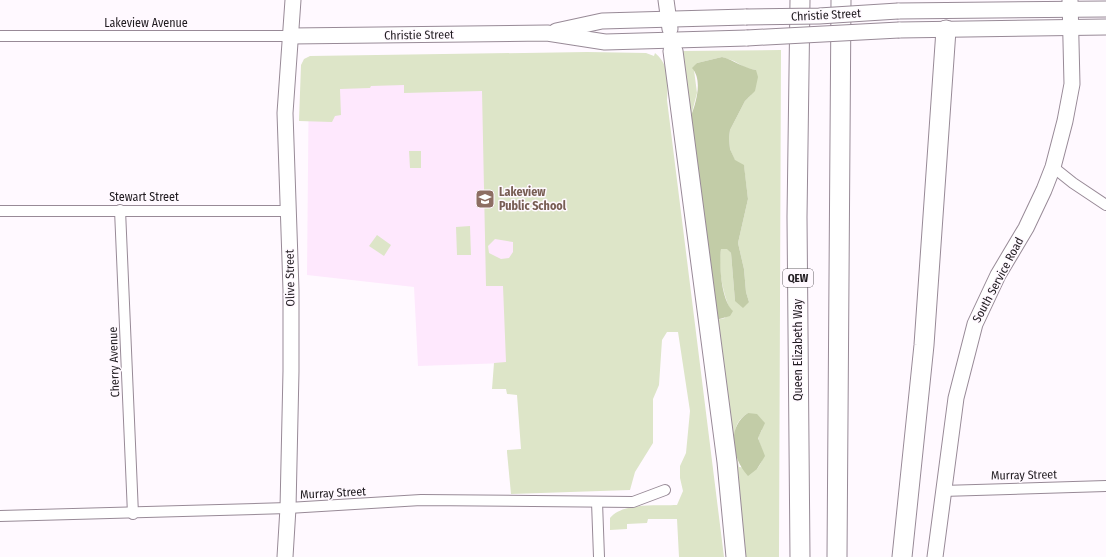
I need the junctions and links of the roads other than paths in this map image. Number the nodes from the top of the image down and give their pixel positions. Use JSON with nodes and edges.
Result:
{"nodes":[{"id":1,"x":293,"y":0,"type":"edge"},
{"id":2,"x":666,"y":0,"type":"edge"},
{"id":3,"x":800,"y":0,"type":"edge"},
{"id":4,"x":841,"y":0,"type":"edge"},
{"id":5,"x":1070,"y":4,"type":"edge"},
{"id":6,"x":947,"y":5,"type":"edge"},
{"id":7,"x":1106,"y":8,"type":"edge"},
{"id":8,"x":669,"y":20,"type":"junction"},
{"id":9,"x":1071,"y":27,"type":"junction"},
{"id":10,"x":1106,"y":27,"type":"edge"},
{"id":11,"x":946,"y":30,"type":"junction"},
{"id":12,"x":547,"y":33,"type":"junction"},
{"id":13,"x":0,"y":36,"type":"edge"},
{"id":14,"x":291,"y":36,"type":"junction"},
{"id":15,"x":672,"y":45,"type":"junction"},
{"id":16,"x":1053,"y":167,"type":"junction"},
{"id":17,"x":1106,"y":205,"type":"edge"},
{"id":18,"x":120,"y":210,"type":"junction"},
{"id":19,"x":0,"y":211,"type":"edge"},
{"id":20,"x":289,"y":211,"type":"junction"},
{"id":21,"x":1106,"y":486,"type":"edge"},
{"id":22,"x":665,"y":490,"type":"dead end"},
{"id":23,"x":942,"y":491,"type":"junction"},
{"id":24,"x":597,"y":502,"type":"junction"},
{"id":25,"x":288,"y":508,"type":"junction"},
{"id":26,"x":133,"y":514,"type":"junction"},
{"id":27,"x":0,"y":516,"type":"edge"},
{"id":28,"x":285,"y":557,"type":"edge"},
{"id":29,"x":599,"y":557,"type":"edge"},
{"id":30,"x":736,"y":557,"type":"edge"},
{"id":31,"x":800,"y":557,"type":"edge"},
{"id":32,"x":837,"y":557,"type":"edge"},
{"id":33,"x":902,"y":557,"type":"edge"},
{"id":34,"x":934,"y":557,"type":"edge"}],
"edges":[{"from":1,"to":14,"type":"street","name":"Olive Street"},
{"from":2,"to":8,"type":"street"},
{"from":3,"to":31,"type":"highway","name":"Queen Elizabeth Way","number":"QEW"},
{"from":4,"to":32,"type":"highway"},
{"from":5,"to":6,"type":"street","name":"Christie Street"},
{"from":5,"to":7,"type":"street","name":"Christie Street"},
{"from":5,"to":9,"type":"street","name":"South Service Road"},
{"from":6,"to":8,"type":"street","name":"Christie Street","bridge":true},
{"from":6,"to":11,"type":"street"},
{"from":8,"to":12,"type":"street","name":"Christie Street"},
{"from":8,"to":15,"type":"street"},
{"from":9,"to":10,"type":"street","name":"Christie Street"},
{"from":9,"to":11,"type":"street","name":"Christie Street"},
{"from":9,"to":16,"type":"street","name":"South Service Road"},
{"from":11,"to":15,"type":"street","name":"Christie Street","bridge":true},
{"from":11,"to":33,"type":"highway"},
{"from":12,"to":14,"type":"street","name":"Christie Street"},
{"from":12,"to":15,"type":"street","name":"Christie Street"},
{"from":13,"to":14,"type":"street","name":"Lakeview Avenue"},
{"from":14,"to":20,"type":"street","name":"Olive Street"},
{"from":15,"to":30,"type":"highway"},
{"from":16,"to":17,"type":"street"},
{"from":16,"to":23,"type":"street","name":"South Service Road"},
{"from":18,"to":19,"type":"street","name":"Stewart Street"},
{"from":18,"to":20,"type":"street","name":"Stewart Street"},
{"from":18,"to":26,"type":"street","name":"Cherry Avenue"},
{"from":20,"to":25,"type":"street","name":"Olive Street"},
{"from":21,"to":23,"type":"street","name":"Murray Street"},
{"from":22,"to":24,"type":"street","name":"Murray Street"},
{"from":23,"to":34,"type":"street","name":"South Service Road"},
{"from":24,"to":25,"type":"street","name":"Murray Street"},
{"from":24,"to":29,"type":"street"},
{"from":25,"to":26,"type":"street","name":"Murray Street"},
{"from":25,"to":28,"type":"street","name":"Olive Street"},
{"from":26,"to":27,"type":"street","name":"Murray Street"}]}
